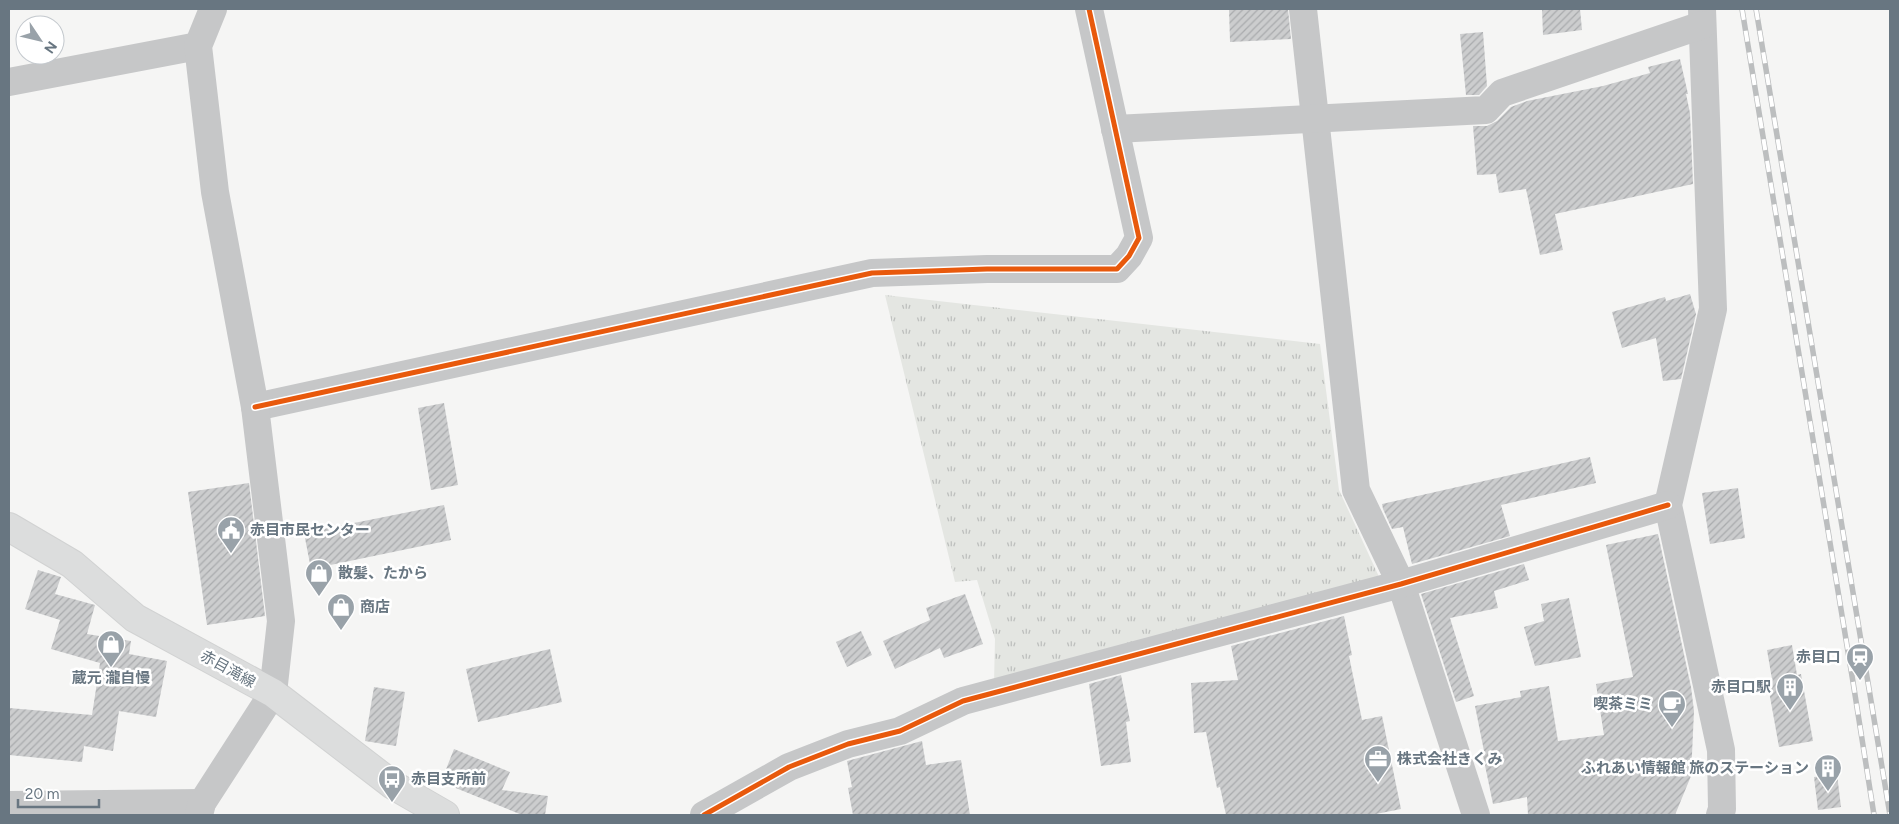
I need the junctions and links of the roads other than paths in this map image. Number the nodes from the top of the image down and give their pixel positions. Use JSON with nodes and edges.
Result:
{"nodes":[{"id":1,"x":213,"y":9,"type":"edge"},
{"id":2,"x":1089,"y":9,"type":"edge"},
{"id":3,"x":1303,"y":9,"type":"edge"},
{"id":4,"x":1702,"y":17,"type":"edge"},
{"id":5,"x":198,"y":46,"type":"junction"},
{"id":6,"x":9,"y":82,"type":"edge"},
{"id":7,"x":1315,"y":118,"type":"junction"},
{"id":8,"x":1115,"y":129,"type":"junction"},
{"id":9,"x":255,"y":407,"type":"junction"},
{"id":10,"x":1668,"y":505,"type":"junction"},
{"id":11,"x":9,"y":527,"type":"edge"},
{"id":12,"x":1401,"y":584,"type":"junction"},
{"id":13,"x":273,"y":693,"type":"junction"},
{"id":14,"x":9,"y":805,"type":"edge"},
{"id":15,"x":200,"y":809,"type":"edge"},
{"id":16,"x":444,"y":815,"type":"edge"},
{"id":17,"x":704,"y":815,"type":"edge"},
{"id":18,"x":1476,"y":815,"type":"edge"},
{"id":19,"x":1720,"y":815,"type":"edge"}],
"edges":[{"from":1,"to":5,"type":"street"},
{"from":2,"to":8,"type":"street"},
{"from":3,"to":7,"type":"street"},
{"from":4,"to":7,"type":"street"},
{"from":4,"to":10,"type":"street"},
{"from":5,"to":6,"type":"street"},
{"from":5,"to":9,"type":"street"},
{"from":7,"to":8,"type":"street"},
{"from":7,"to":12,"type":"street"},
{"from":8,"to":9,"type":"street"},
{"from":9,"to":13,"type":"street"},
{"from":10,"to":12,"type":"street"},
{"from":10,"to":19,"type":"street"},
{"from":11,"to":13,"type":"main road","name":"赤目滝線"},
{"from":12,"to":17,"type":"street"},
{"from":12,"to":18,"type":"street"},
{"from":13,"to":15,"type":"street"},
{"from":13,"to":16,"type":"main road","name":"赤目滝線"},
{"from":14,"to":15,"type":"street"}]}
